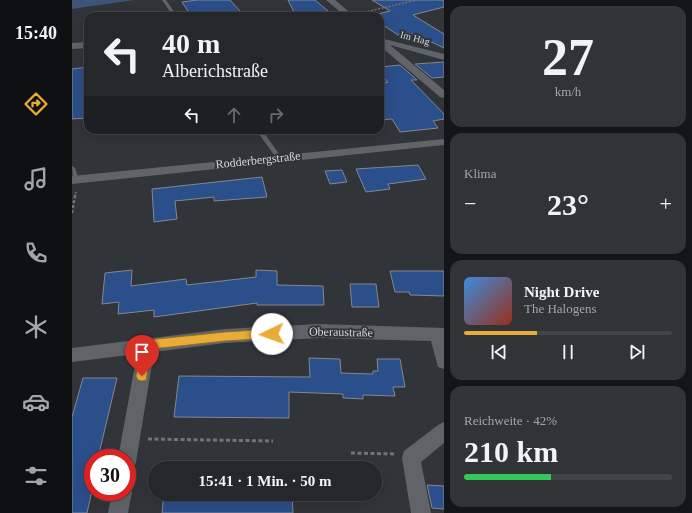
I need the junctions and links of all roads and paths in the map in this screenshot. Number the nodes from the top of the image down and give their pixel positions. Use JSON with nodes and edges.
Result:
{"nodes":[{"id":1,"x":164,"y":0,"type":"edge"},
{"id":2,"x":330,"y":0,"type":"edge"},
{"id":3,"x":417,"y":0,"type":"edge"},
{"id":4,"x":173,"y":12,"type":"edge"},
{"id":5,"x":345,"y":12,"type":"edge"},
{"id":6,"x":367,"y":12,"type":"edge"},
{"id":7,"x":384,"y":42,"type":"edge"},
{"id":8,"x":384,"y":44,"type":"edge"},
{"id":9,"x":84,"y":45,"type":"edge"},
{"id":10,"x":72,"y":46,"type":"edge"},
{"id":11,"x":444,"y":57,"type":"edge"},
{"id":12,"x":444,"y":95,"type":"edge"},
{"id":13,"x":262,"y":134,"type":"edge"},
{"id":14,"x":444,"y":142,"type":"edge"},
{"id":15,"x":279,"y":158,"type":"junction"},
{"id":16,"x":72,"y":168,"type":"edge"},
{"id":17,"x":74,"y":179,"type":"edge"},
{"id":18,"x":72,"y":213,"type":"edge"},
{"id":19,"x":441,"y":334,"type":"edge"},
{"id":20,"x":147,"y":345,"type":"junction"},
{"id":21,"x":72,"y":355,"type":"edge"},
{"id":22,"x":444,"y":362,"type":"edge"},
{"id":23,"x":444,"y":431,"type":"edge"},
{"id":24,"x":131,"y":439,"type":"junction"},
{"id":25,"x":273,"y":441,"type":"dead end"},
{"id":26,"x":129,"y":449,"type":"edge"},
{"id":27,"x":351,"y":453,"type":"dead end"},
{"id":28,"x":412,"y":458,"type":"junction"},
{"id":29,"x":120,"y":501,"type":"edge"},
{"id":30,"x":118,"y":513,"type":"edge"},
{"id":31,"x":421,"y":513,"type":"edge"}],
"edges":[{"from":1,"to":4,"type":"lane"},
{"from":2,"to":5,"type":"street"},
{"from":3,"to":6,"type":"path"},
{"from":7,"to":11,"type":"street","name":"Im Hag"},
{"from":8,"to":12,"type":"street"},
{"from":9,"to":10,"type":"street"},
{"from":13,"to":15,"type":"lane"},
{"from":14,"to":15,"type":"street","name":"Rodderbergstraße"},
{"from":15,"to":17,"type":"street","name":"Rodderbergstraße"},
{"from":16,"to":17,"type":"lane"},
{"from":17,"to":18,"type":"path"},
{"from":19,"to":20,"type":"street","name":"Oberaustraße"},
{"from":19,"to":22,"type":"street"},
{"from":20,"to":21,"type":"street","name":"Oberaustraße"},
{"from":20,"to":24,"type":"street"},
{"from":23,"to":28,"type":"street"},
{"from":24,"to":25,"type":"path"},
{"from":24,"to":26,"type":"street"},
{"from":27,"to":28,"type":"path"},
{"from":28,"to":31,"type":"street"},
{"from":29,"to":30,"type":"street"}]}
